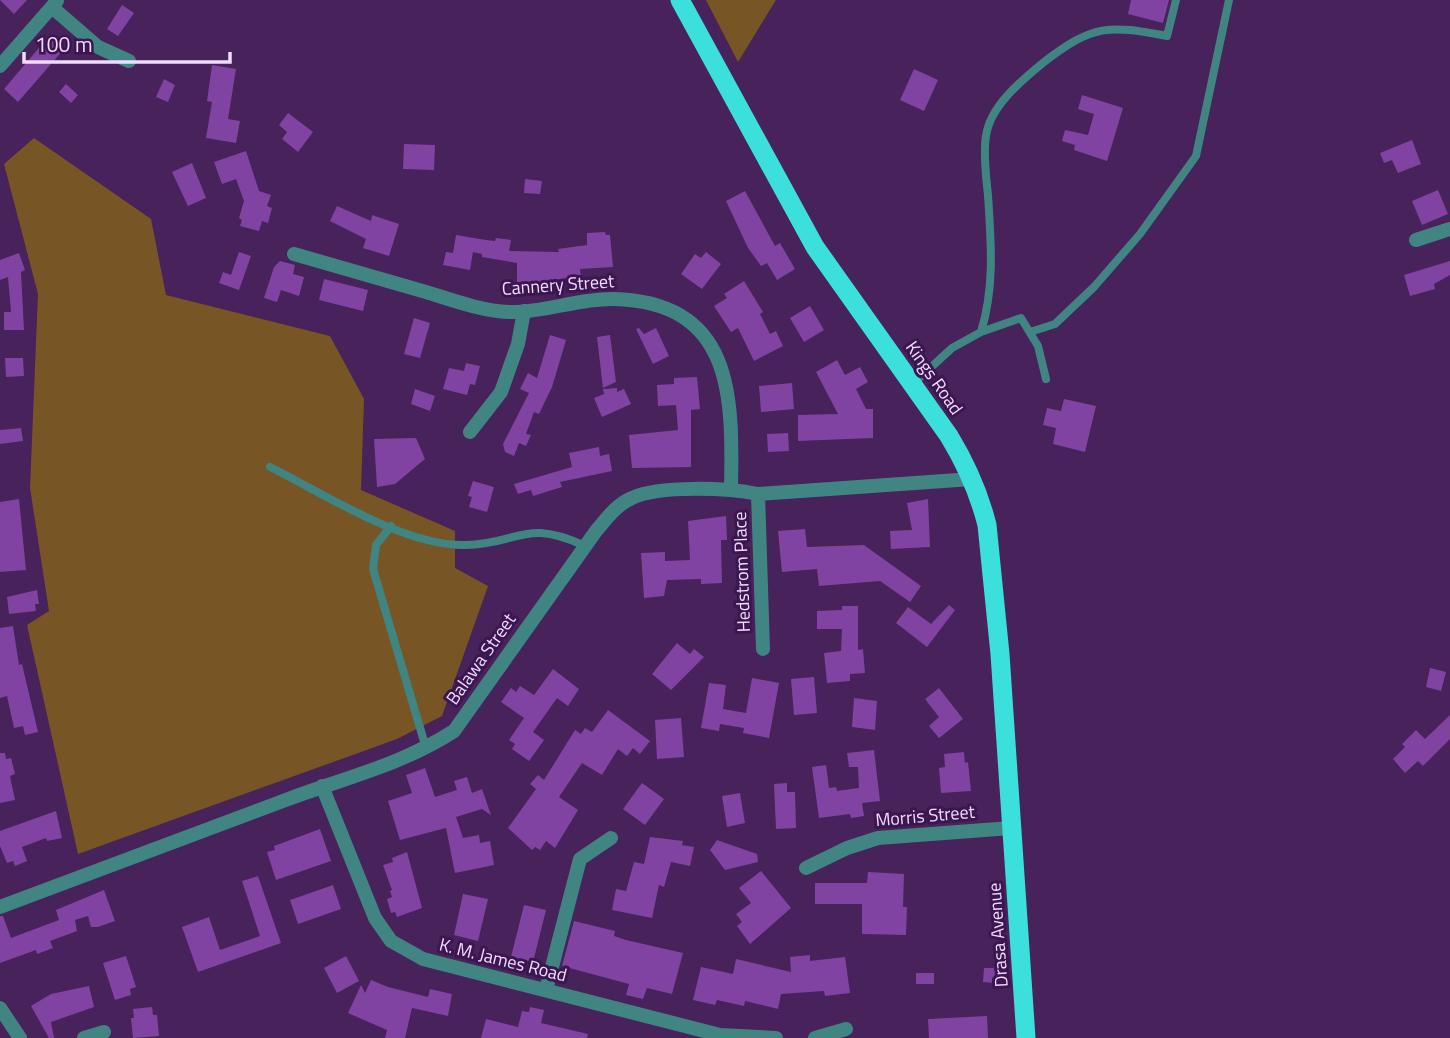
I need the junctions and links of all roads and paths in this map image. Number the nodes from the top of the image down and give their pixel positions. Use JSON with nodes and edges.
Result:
{"nodes":[{"id":1,"x":680,"y":0,"type":"edge"},
{"id":2,"x":1176,"y":0,"type":"edge"},
{"id":3,"x":1228,"y":0,"type":"edge"},
{"id":4,"x":56,"y":4,"type":"edge"},
{"id":5,"x":129,"y":61,"type":"dead end"},
{"id":6,"x":1,"y":63,"type":"edge"},
{"id":7,"x":1450,"y":229,"type":"edge"},
{"id":8,"x":1416,"y":240,"type":"dead end"},
{"id":9,"x":293,"y":254,"type":"dead end"},
{"id":10,"x":524,"y":311,"type":"junction"},
{"id":11,"x":981,"y":332,"type":"junction"},
{"id":12,"x":1030,"y":332,"type":"junction"},
{"id":13,"x":1046,"y":379,"type":"dead end"},
{"id":14,"x":913,"y":384,"type":"junction"},
{"id":15,"x":470,"y":432,"type":"dead end"},
{"id":16,"x":270,"y":467,"type":"dead end"},
{"id":17,"x":972,"y":479,"type":"junction"},
{"id":18,"x":731,"y":489,"type":"junction"},
{"id":19,"x":758,"y":494,"type":"junction"},
{"id":20,"x":391,"y":526,"type":"junction"},
{"id":21,"x":585,"y":546,"type":"junction"},
{"id":22,"x":763,"y":649,"type":"dead end"},
{"id":23,"x":426,"y":749,"type":"junction"},
{"id":24,"x":322,"y":786,"type":"junction"},
{"id":25,"x":1011,"y":828,"type":"junction"},
{"id":26,"x":611,"y":838,"type":"dead end"},
{"id":27,"x":806,"y":868,"type":"dead end"},
{"id":28,"x":0,"y":906,"type":"edge"},
{"id":29,"x":546,"y":990,"type":"junction"},
{"id":30,"x":0,"y":1008,"type":"edge"},
{"id":31,"x":846,"y":1029,"type":"dead end"},
{"id":32,"x":104,"y":1032,"type":"dead end"},
{"id":33,"x":20,"y":1038,"type":"edge"},
{"id":34,"x":84,"y":1038,"type":"edge"},
{"id":35,"x":776,"y":1038,"type":"edge"},
{"id":36,"x":815,"y":1038,"type":"edge"},
{"id":37,"x":1026,"y":1038,"type":"edge"}],
"edges":[{"from":1,"to":14,"type":"highway","name":"Kings Road"},
{"from":2,"to":11,"type":"lane"},
{"from":3,"to":12,"type":"lane"},
{"from":4,"to":5,"type":"street"},
{"from":4,"to":6,"type":"street"},
{"from":7,"to":8,"type":"street"},
{"from":9,"to":10,"type":"street","name":"Cannery Street"},
{"from":10,"to":15,"type":"street"},
{"from":10,"to":18,"type":"street","name":"Cannery Street"},
{"from":11,"to":12,"type":"lane"},
{"from":11,"to":14,"type":"lane"},
{"from":12,"to":13,"type":"lane"},
{"from":14,"to":17,"type":"highway","name":"Kings Road"},
{"from":16,"to":20,"type":"lane"},
{"from":17,"to":19,"type":"street","name":"Balawa Street"},
{"from":17,"to":25,"type":"highway","name":"Kings Road"},
{"from":18,"to":19,"type":"street","name":"Balawa Street"},
{"from":18,"to":21,"type":"street","name":"Balawa Street"},
{"from":19,"to":22,"type":"street","name":"Hedstrom Place"},
{"from":20,"to":21,"type":"lane"},
{"from":20,"to":23,"type":"lane"},
{"from":21,"to":23,"type":"street","name":"Balawa Street"},
{"from":23,"to":24,"type":"street","name":"Balawa Street"},
{"from":24,"to":28,"type":"street","name":"Balawa Street"},
{"from":24,"to":29,"type":"street","name":"K. M. James Road"},
{"from":25,"to":27,"type":"street","name":"Morris Street"},
{"from":25,"to":37,"type":"highway","name":"Drasa Avenue"},
{"from":26,"to":29,"type":"street"},
{"from":29,"to":35,"type":"street","name":"K. M. James Road"},
{"from":30,"to":33,"type":"street"},
{"from":31,"to":36,"type":"street"},
{"from":32,"to":34,"type":"street"}]}
